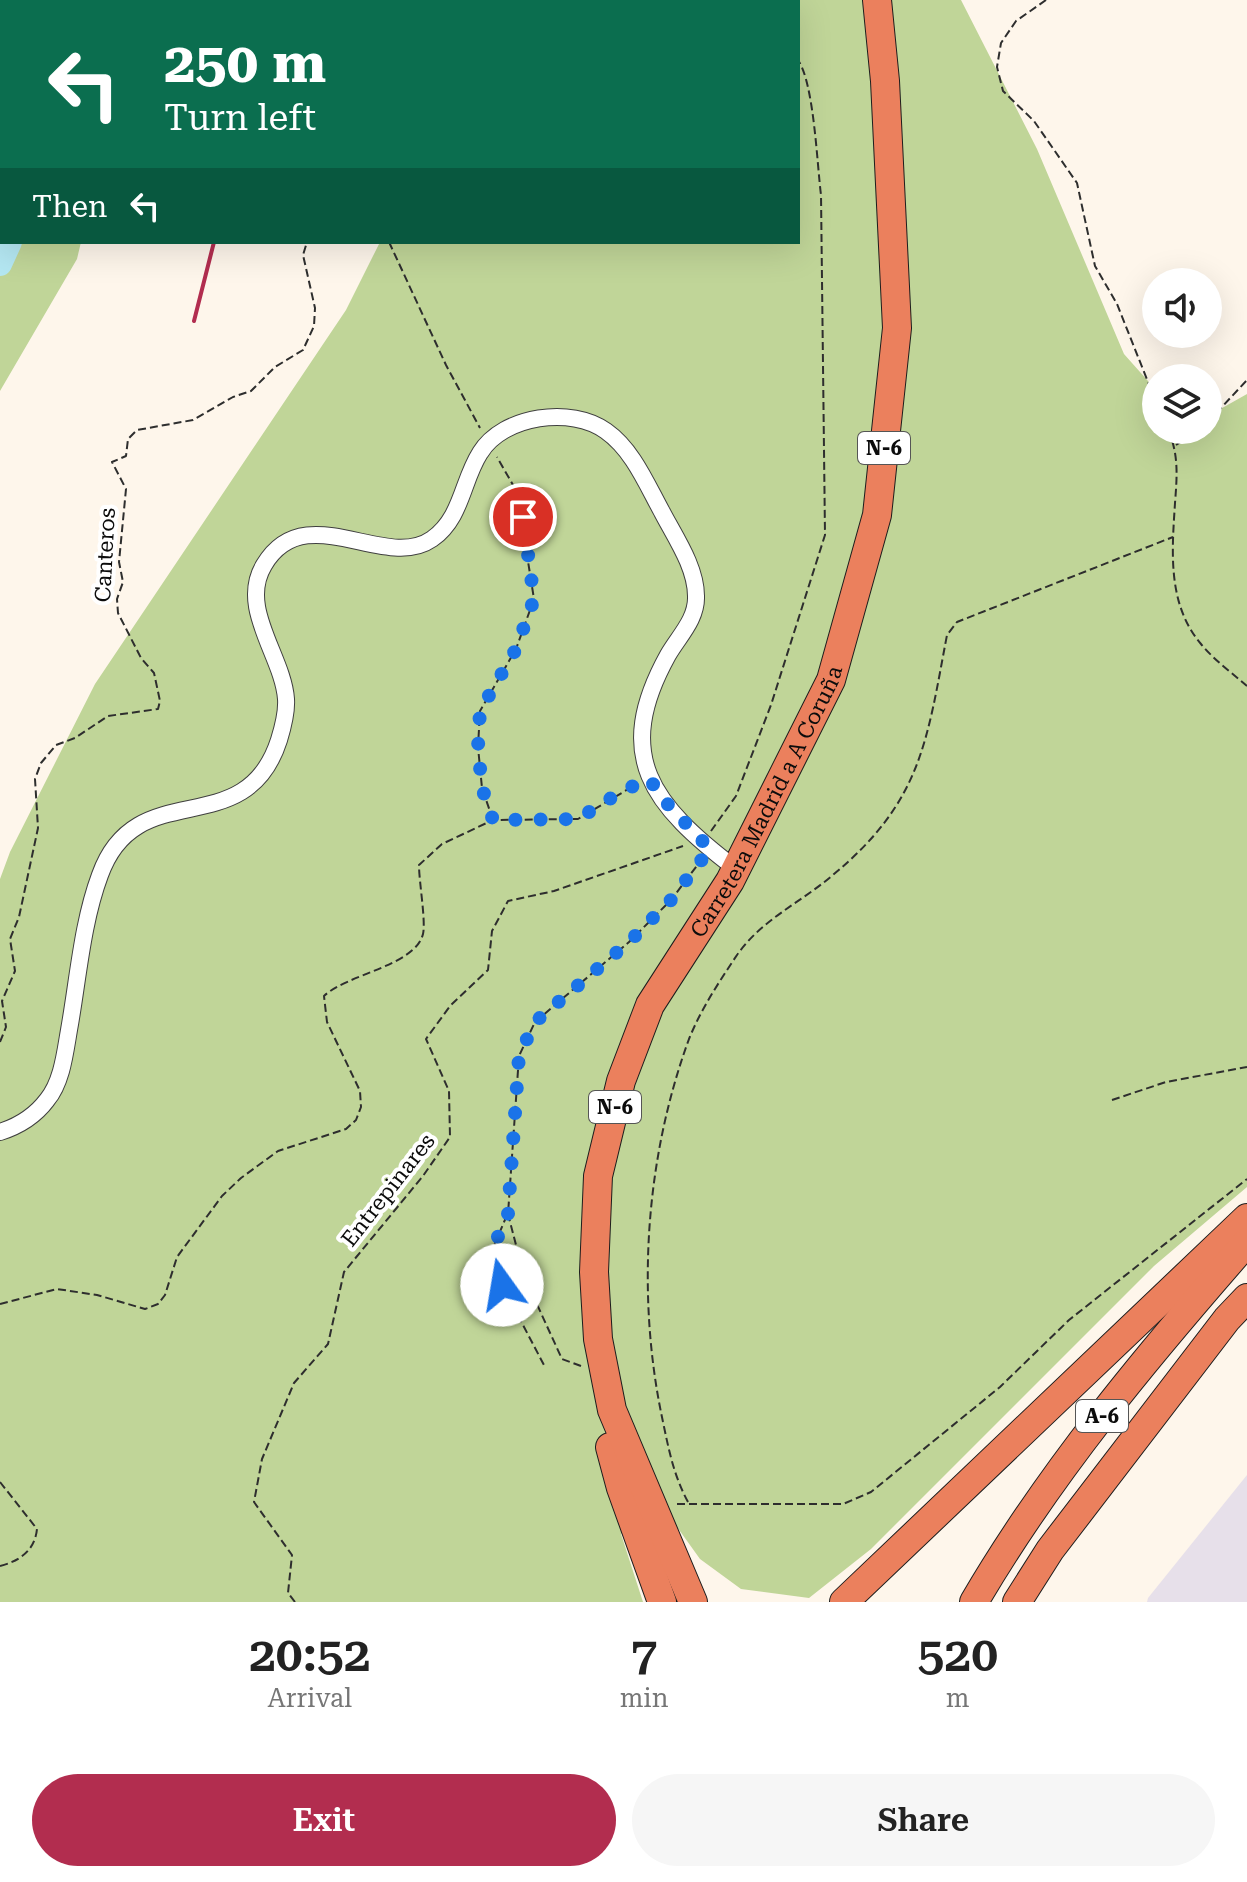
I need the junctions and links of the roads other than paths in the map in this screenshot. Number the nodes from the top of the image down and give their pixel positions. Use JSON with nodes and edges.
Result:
{"nodes":[{"id":1,"x":877,"y":0,"type":"edge"},
{"id":2,"x":736,"y":869,"type":"junction"},
{"id":3,"x":0,"y":1132,"type":"edge"},
{"id":4,"x":1247,"y":1218,"type":"edge"},
{"id":5,"x":1247,"y":1242,"type":"edge"},
{"id":6,"x":1247,"y":1298,"type":"edge"},
{"id":7,"x":612,"y":1410,"type":"junction"},
{"id":8,"x":1122,"y":1458,"type":"junction"},
{"id":9,"x":681,"y":1574,"type":"junction"},
{"id":10,"x":662,"y":1602,"type":"edge"},
{"id":11,"x":693,"y":1602,"type":"edge"},
{"id":12,"x":708,"y":1602,"type":"edge"},
{"id":13,"x":844,"y":1602,"type":"edge"},
{"id":14,"x":974,"y":1602,"type":"edge"},
{"id":15,"x":1017,"y":1602,"type":"edge"},
{"id":16,"x":1031,"y":1602,"type":"edge"}],
"edges":[{"from":1,"to":2,"type":"highway","name":"Carretera Madrid a A Coruña","number":"N-6"},
{"from":2,"to":3,"type":"street"},
{"from":2,"to":7,"type":"highway","name":"Carretera Madrid a A Coruña","number":"N-6"},
{"from":4,"to":13,"type":"highway"},
{"from":5,"to":14,"type":"highway","number":"A-6"},
{"from":6,"to":8,"type":"highway","number":"A-6"},
{"from":7,"to":9,"type":"highway","name":"Carretera Madrid a A Coruña","number":"N-6"},
{"from":7,"to":10,"type":"highway"},
{"from":8,"to":15,"type":"highway","number":"A-6"},
{"from":8,"to":16,"type":"highway"},
{"from":9,"to":11,"type":"highway","name":"Carretera Madrid a A Coruña","number":"N-6"},
{"from":9,"to":12,"type":"highway","name":"Carretera Madrid a A Coruña","number":"N-6"}]}
